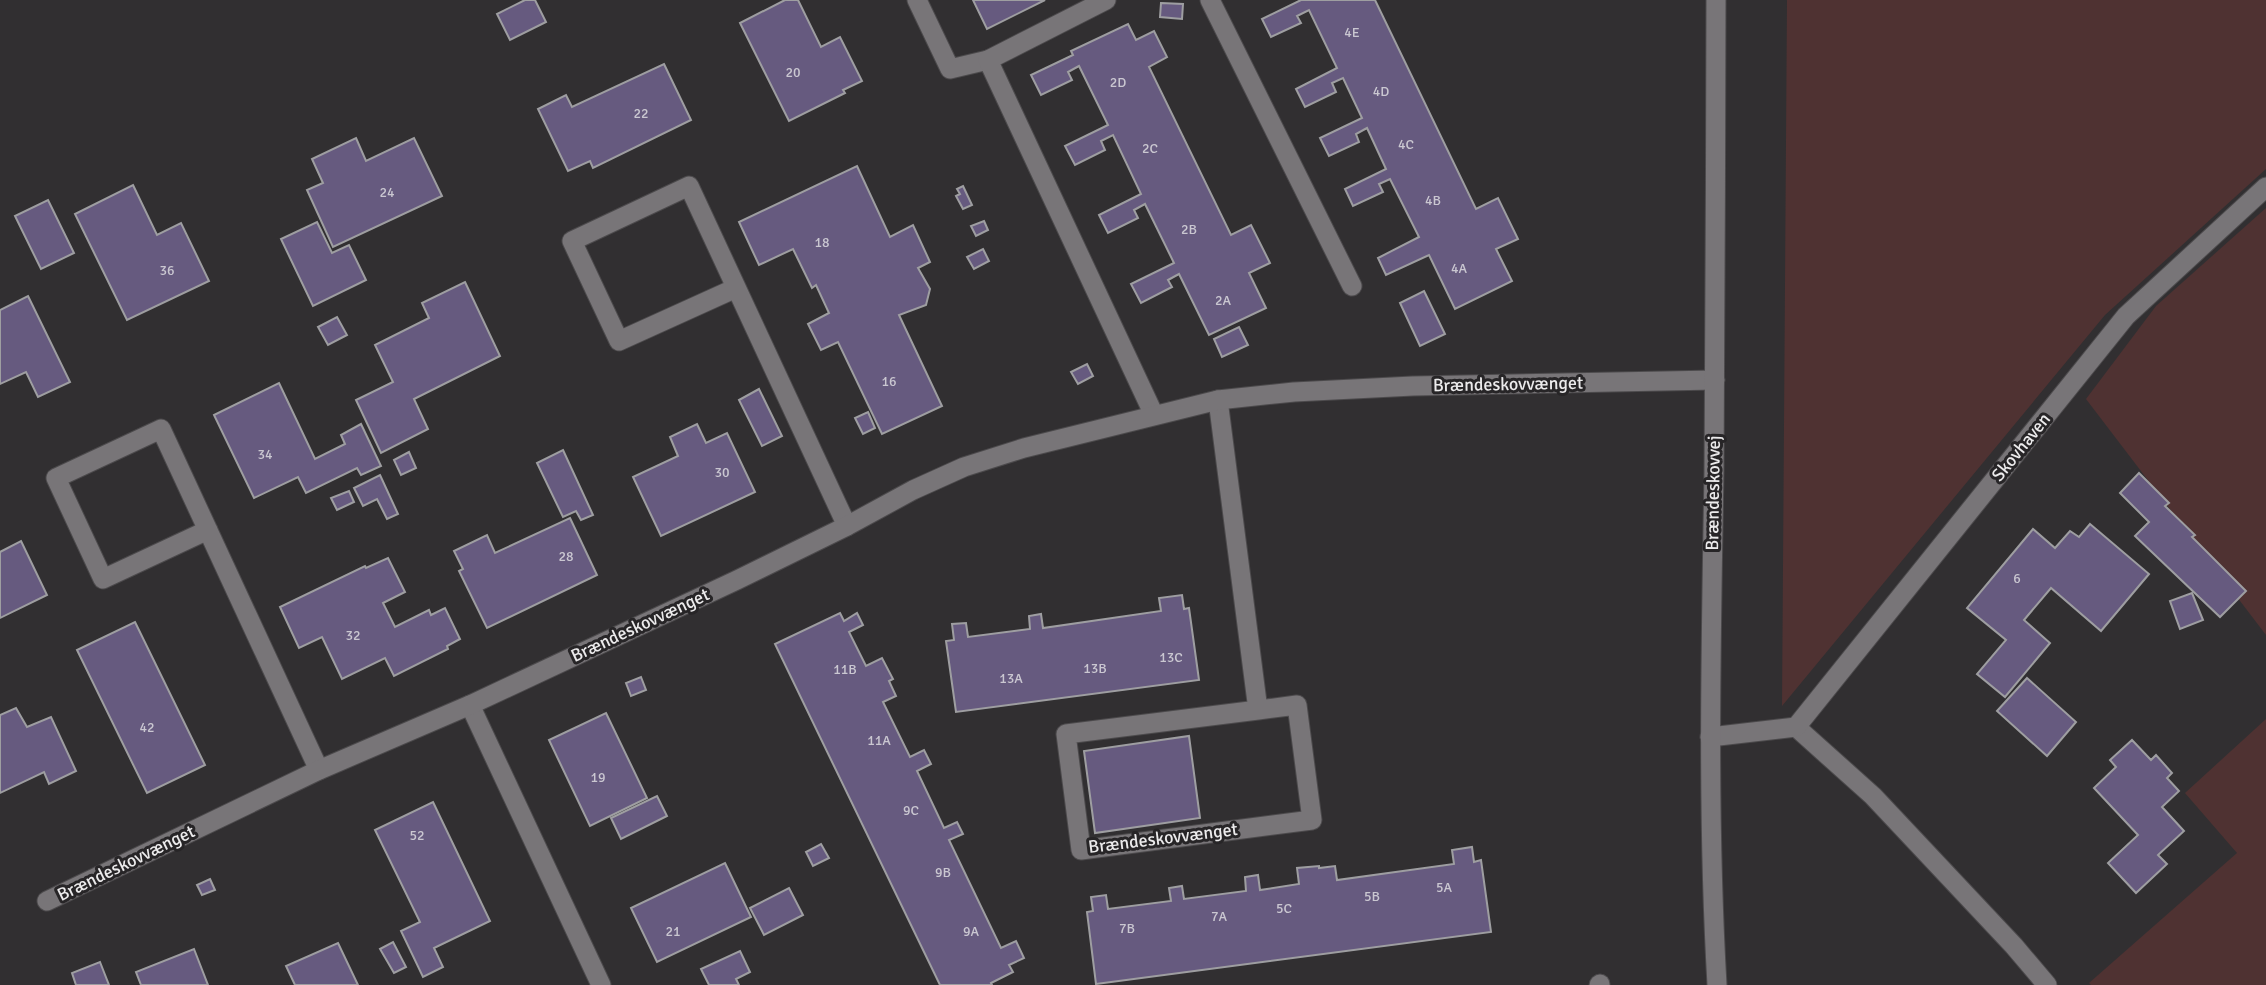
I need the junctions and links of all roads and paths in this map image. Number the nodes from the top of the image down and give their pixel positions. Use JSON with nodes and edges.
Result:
{"nodes":[{"id":1,"x":917,"y":0,"type":"edge"},
{"id":2,"x":1106,"y":0,"type":"edge"},
{"id":3,"x":1210,"y":0,"type":"edge"},
{"id":4,"x":1716,"y":0,"type":"edge"},
{"id":5,"x":988,"y":60,"type":"junction"},
{"id":6,"x":2266,"y":187,"type":"edge"},
{"id":7,"x":1352,"y":286,"type":"dead end"},
{"id":8,"x":736,"y":288,"type":"junction"},
{"id":9,"x":1715,"y":380,"type":"junction"},
{"id":10,"x":1218,"y":400,"type":"junction"},
{"id":11,"x":1154,"y":415,"type":"junction"},
{"id":12,"x":847,"y":526,"type":"junction"},
{"id":13,"x":208,"y":530,"type":"junction"},
{"id":14,"x":470,"y":705,"type":"junction"},
{"id":15,"x":1258,"y":710,"type":"junction"},
{"id":16,"x":1796,"y":727,"type":"junction"},
{"id":17,"x":1710,"y":737,"type":"junction"},
{"id":18,"x":319,"y":770,"type":"junction"},
{"id":19,"x":47,"y":901,"type":"dead end"},
{"id":20,"x":601,"y":985,"type":"edge"},
{"id":21,"x":1717,"y":985,"type":"edge"},
{"id":22,"x":2047,"y":985,"type":"edge"}],
"edges":[{"from":1,"to":5,"type":"street"},
{"from":2,"to":5,"type":"street"},
{"from":3,"to":7,"type":"street"},
{"from":4,"to":9,"type":"street","name":"Brændeskovvej"},
{"from":5,"to":11,"type":"street"},
{"from":6,"to":16,"type":"street","name":"Skovhaven"},
{"from":8,"to":8,"type":"street"},
{"from":8,"to":12,"type":"street"},
{"from":9,"to":10,"type":"street","name":"Brændeskovvænget"},
{"from":9,"to":17,"type":"street","name":"Brændeskovvej"},
{"from":10,"to":11,"type":"street","name":"Brændeskovvænget"},
{"from":10,"to":15,"type":"street"},
{"from":11,"to":12,"type":"street","name":"Brændeskovvænget"},
{"from":12,"to":14,"type":"street","name":"Brændeskovvænget"},
{"from":13,"to":13,"type":"street"},
{"from":13,"to":18,"type":"street"},
{"from":14,"to":18,"type":"street","name":"Brændeskovvænget"},
{"from":14,"to":20,"type":"street"},
{"from":15,"to":15,"type":"street","name":"Brændeskovvænget"},
{"from":16,"to":17,"type":"street"},
{"from":16,"to":22,"type":"street"},
{"from":17,"to":21,"type":"street","name":"Brændeskovvej"},
{"from":18,"to":19,"type":"street","name":"Brændeskovvænget"}]}
